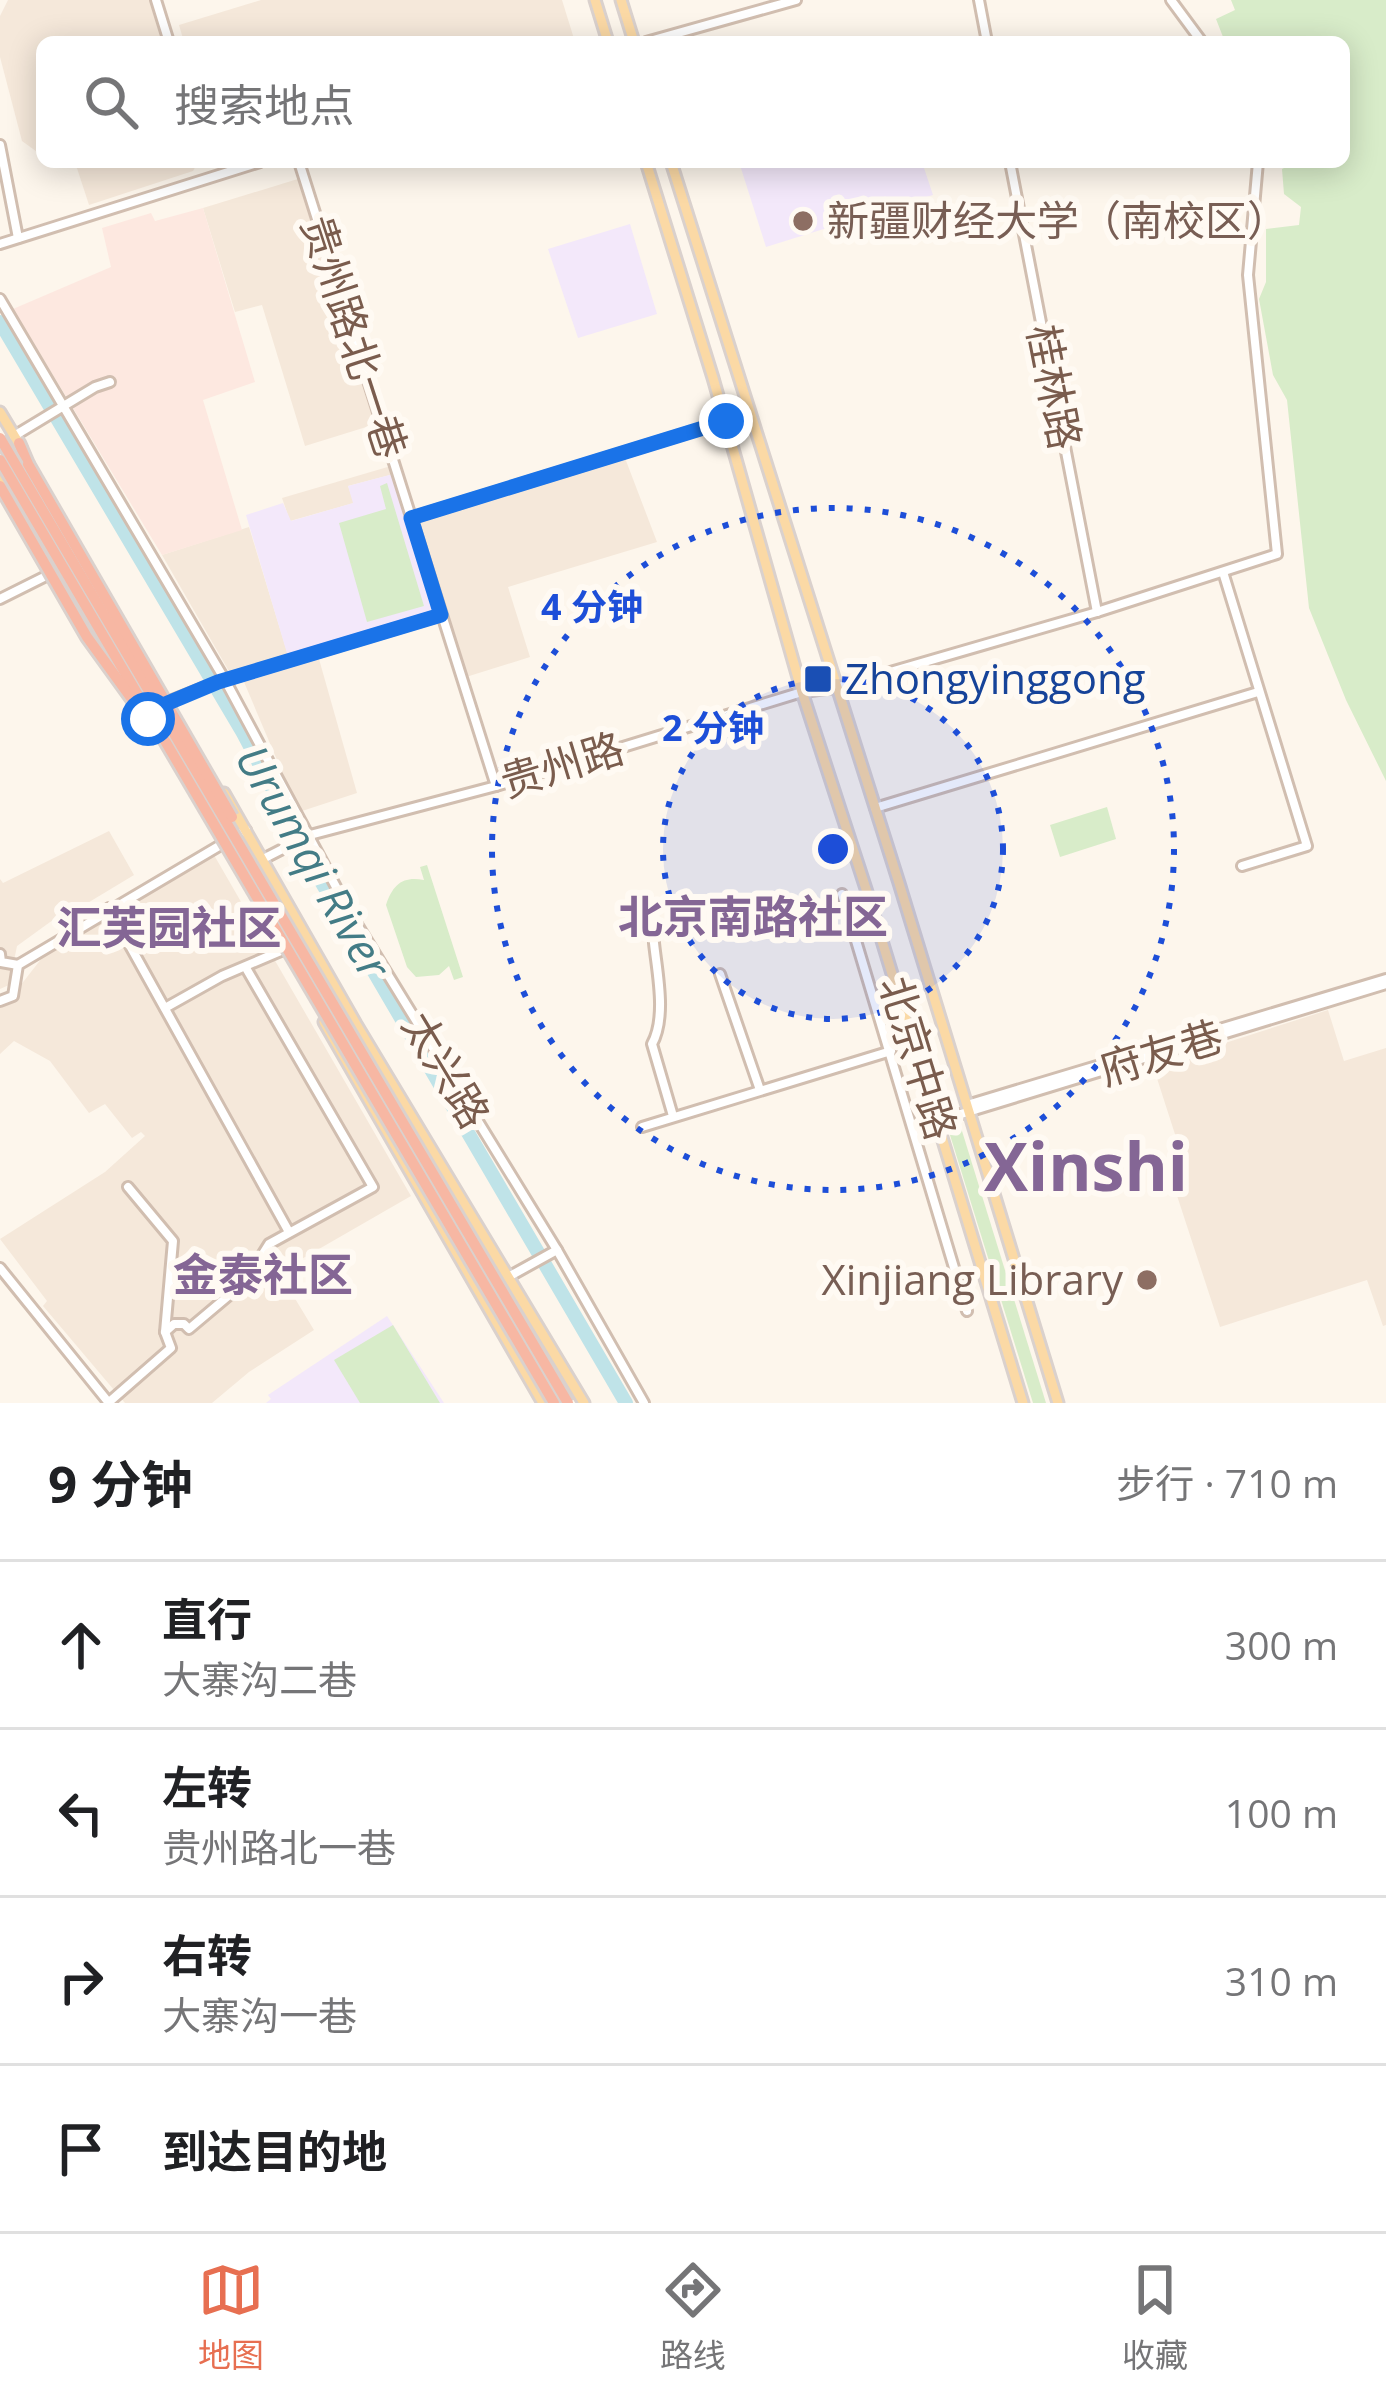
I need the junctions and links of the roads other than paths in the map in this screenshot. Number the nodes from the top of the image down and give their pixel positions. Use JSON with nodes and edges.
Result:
{"nodes":[{"id":1,"x":156,"y":0,"type":"edge"},
{"id":2,"x":596,"y":0,"type":"edge"},
{"id":3,"x":621,"y":0,"type":"edge"},
{"id":4,"x":796,"y":0,"type":"edge"},
{"id":5,"x":979,"y":0,"type":"edge"},
{"id":6,"x":1171,"y":0,"type":"edge"},
{"id":7,"x":167,"y":36,"type":"edge"},
{"id":8,"x":606,"y":36,"type":"edge"},
{"id":9,"x":632,"y":36,"type":"edge"},
{"id":10,"x":667,"y":36,"type":"edge"},
{"id":11,"x":986,"y":36,"type":"edge"},
{"id":12,"x":1198,"y":36,"type":"edge"},
{"id":13,"x":0,"y":145,"type":"edge"},
{"id":14,"x":209,"y":168,"type":"edge"},
{"id":15,"x":242,"y":168,"type":"edge"},
{"id":16,"x":301,"y":168,"type":"edge"},
{"id":17,"x":648,"y":168,"type":"edge"},
{"id":18,"x":673,"y":168,"type":"edge"},
{"id":19,"x":1011,"y":168,"type":"edge"},
{"id":20,"x":1257,"y":168,"type":"edge"},
{"id":21,"x":212,"y":178,"type":"junction"},
{"id":22,"x":18,"y":238,"type":"junction"},
{"id":23,"x":0,"y":244,"type":"edge"},
{"id":24,"x":0,"y":299,"type":"edge"},
{"id":25,"x":110,"y":382,"type":"dead end"},
{"id":26,"x":62,"y":408,"type":"junction"},
{"id":27,"x":0,"y":412,"type":"edge"},
{"id":28,"x":726,"y":421,"type":"junction"},
{"id":29,"x":0,"y":438,"type":"edge"},
{"id":30,"x":16,"y":440,"type":"junction"},
{"id":31,"x":0,"y":460,"type":"edge"},
{"id":32,"x":0,"y":474,"type":"edge"},
{"id":33,"x":0,"y":486,"type":"edge"},
{"id":34,"x":411,"y":518,"type":"junction"},
{"id":35,"x":56,"y":572,"type":"junction"},
{"id":36,"x":1223,"y":572,"type":"junction"},
{"id":37,"x":0,"y":599,"type":"edge"},
{"id":38,"x":1097,"y":612,"type":"junction"},
{"id":39,"x":441,"y":615,"type":"junction"},
{"id":40,"x":217,"y":682,"type":"junction"},
{"id":41,"x":835,"y":688,"type":"junction"},
{"id":42,"x":802,"y":692,"type":"junction"},
{"id":43,"x":1258,"y":692,"type":"junction"},
{"id":44,"x":170,"y":700,"type":"junction"},
{"id":45,"x":144,"y":713,"type":"junction"},
{"id":46,"x":167,"y":744,"type":"junction"},
{"id":47,"x":496,"y":786,"type":"junction"},
{"id":48,"x":874,"y":808,"type":"junction"},
{"id":49,"x":242,"y":834,"type":"junction"},
{"id":50,"x":308,"y":836,"type":"junction"},
{"id":51,"x":223,"y":844,"type":"junction"},
{"id":52,"x":262,"y":859,"type":"junction"},
{"id":53,"x":1242,"y":866,"type":"dead end"},
{"id":54,"x":238,"y":872,"type":"junction"},
{"id":55,"x":842,"y":894,"type":"dead end"},
{"id":56,"x":110,"y":908,"type":"junction"},
{"id":57,"x":653,"y":943,"type":"dead end"},
{"id":58,"x":284,"y":950,"type":"junction"},
{"id":59,"x":0,"y":954,"type":"edge"},
{"id":60,"x":18,"y":965,"type":"junction"},
{"id":61,"x":246,"y":968,"type":"junction"},
{"id":62,"x":720,"y":974,"type":"dead end"},
{"id":63,"x":1386,"y":981,"type":"edge"},
{"id":64,"x":0,"y":1001,"type":"edge"},
{"id":65,"x":164,"y":1008,"type":"junction"},
{"id":66,"x":891,"y":1052,"type":"junction"},
{"id":67,"x":760,"y":1090,"type":"junction"},
{"id":68,"x":968,"y":1108,"type":"junction"},
{"id":69,"x":673,"y":1116,"type":"junction"},
{"id":70,"x":936,"y":1118,"type":"junction"},
{"id":71,"x":642,"y":1127,"type":"dead end"},
{"id":72,"x":128,"y":1187,"type":"dead end"},
{"id":73,"x":289,"y":1232,"type":"junction"},
{"id":74,"x":555,"y":1251,"type":"junction"},
{"id":75,"x":0,"y":1268,"type":"edge"},
{"id":76,"x":510,"y":1276,"type":"junction"},
{"id":77,"x":968,"y":1311,"type":"dead end"},
{"id":78,"x":166,"y":1332,"type":"junction"},
{"id":79,"x":108,"y":1403,"type":"edge"},
{"id":80,"x":543,"y":1403,"type":"edge"},
{"id":81,"x":554,"y":1403,"type":"edge"},
{"id":82,"x":568,"y":1403,"type":"edge"},
{"id":83,"x":584,"y":1403,"type":"edge"},
{"id":84,"x":644,"y":1403,"type":"edge"},
{"id":85,"x":1023,"y":1403,"type":"edge"},
{"id":86,"x":1058,"y":1403,"type":"edge"}],
"edges":[{"from":1,"to":7,"type":"street"},
{"from":2,"to":8,"type":"main road"},
{"from":3,"to":9,"type":"main road"},
{"from":4,"to":10,"type":"street"},
{"from":5,"to":11,"type":"street"},
{"from":6,"to":12,"type":"street"},
{"from":13,"to":22,"type":"street"},
{"from":14,"to":21,"type":"street"},
{"from":15,"to":21,"type":"street"},
{"from":16,"to":34,"type":"street","name":"贵州路北一巷"},
{"from":17,"to":28,"type":"main road","name":"北京中路"},
{"from":18,"to":41,"type":"main road","name":"北京中路"},
{"from":19,"to":38,"type":"street","name":"桂林路"},
{"from":20,"to":36,"type":"street","name":"贵州路"},
{"from":21,"to":22,"type":"street"},
{"from":22,"to":23,"type":"street"},
{"from":24,"to":26,"type":"street","name":"太兴路"},
{"from":25,"to":26,"type":"street"},
{"from":26,"to":30,"type":"street"},
{"from":26,"to":40,"type":"street","name":"太兴路"},
{"from":27,"to":30,"type":"main road"},
{"from":28,"to":34,"type":"street"},
{"from":28,"to":42,"type":"main road","name":"北京中路"},
{"from":29,"to":49,"type":"highway","bridge":true},
{"from":30,"to":44,"type":"main road"},
{"from":30,"to":49,"type":"highway","bridge":true},
{"from":31,"to":46,"type":"highway","bridge":true},
{"from":32,"to":35,"type":"main road"},
{"from":33,"to":46,"type":"highway","bridge":true},
{"from":34,"to":39,"type":"street","name":"贵州路北一巷"},
{"from":35,"to":37,"type":"street"},
{"from":35,"to":45,"type":"main road"},
{"from":36,"to":38,"type":"street","name":"贵州路"},
{"from":36,"to":43,"type":"street"},
{"from":38,"to":41,"type":"street","name":"贵州路"},
{"from":39,"to":40,"type":"street"},
{"from":39,"to":47,"type":"street","name":"贵州路北一巷"},
{"from":40,"to":44,"type":"street"},
{"from":40,"to":50,"type":"street","name":"太兴路"},
{"from":41,"to":42,"type":"street","name":"贵州路"},
{"from":41,"to":48,"type":"main road","name":"北京中路"},
{"from":42,"to":47,"type":"street","name":"贵州路"},
{"from":42,"to":70,"type":"main road","name":"北京中路"},
{"from":43,"to":48,"type":"street"},
{"from":43,"to":53,"type":"street"},
{"from":44,"to":45,"type":"street"},
{"from":44,"to":49,"type":"main road"},
{"from":45,"to":51,"type":"main road"},
{"from":46,"to":81,"type":"highway","bridge":true},
{"from":47,"to":50,"type":"street","name":"贵州路"},
{"from":48,"to":68,"type":"main road","name":"北京中路"},
{"from":49,"to":51,"type":"street"},
{"from":49,"to":52,"type":"main road"},
{"from":49,"to":82,"type":"highway","bridge":true},
{"from":50,"to":52,"type":"street","name":"贵州路"},
{"from":50,"to":74,"type":"street","name":"太兴路"},
{"from":51,"to":54,"type":"main road"},
{"from":51,"to":56,"type":"street"},
{"from":52,"to":54,"type":"street","name":"贵州路"},
{"from":52,"to":76,"type":"main road"},
{"from":54,"to":58,"type":"main road"},
{"from":55,"to":66,"type":"street"},
{"from":56,"to":60,"type":"street"},
{"from":56,"to":65,"type":"street"},
{"from":57,"to":69,"type":"street"},
{"from":58,"to":61,"type":"street"},
{"from":58,"to":80,"type":"main road"},
{"from":59,"to":60,"type":"street"},
{"from":60,"to":64,"type":"street"},
{"from":61,"to":65,"type":"street"},
{"from":61,"to":73,"type":"street"},
{"from":62,"to":67,"type":"street"},
{"from":63,"to":68,"type":"street","name":"府友巷"},
{"from":65,"to":73,"type":"street"},
{"from":66,"to":67,"type":"street"},
{"from":66,"to":77,"type":"street"},
{"from":67,"to":69,"type":"street"},
{"from":68,"to":70,"type":"street","name":"府友巷"},
{"from":68,"to":86,"type":"main road","name":"北京中路"},
{"from":69,"to":71,"type":"street"},
{"from":70,"to":85,"type":"main road","name":"北京中路"},
{"from":72,"to":78,"type":"street"},
{"from":73,"to":78,"type":"street"},
{"from":74,"to":76,"type":"street"},
{"from":74,"to":84,"type":"street","name":"太兴路"},
{"from":75,"to":79,"type":"street"},
{"from":76,"to":83,"type":"main road"},
{"from":78,"to":79,"type":"street"}]}
